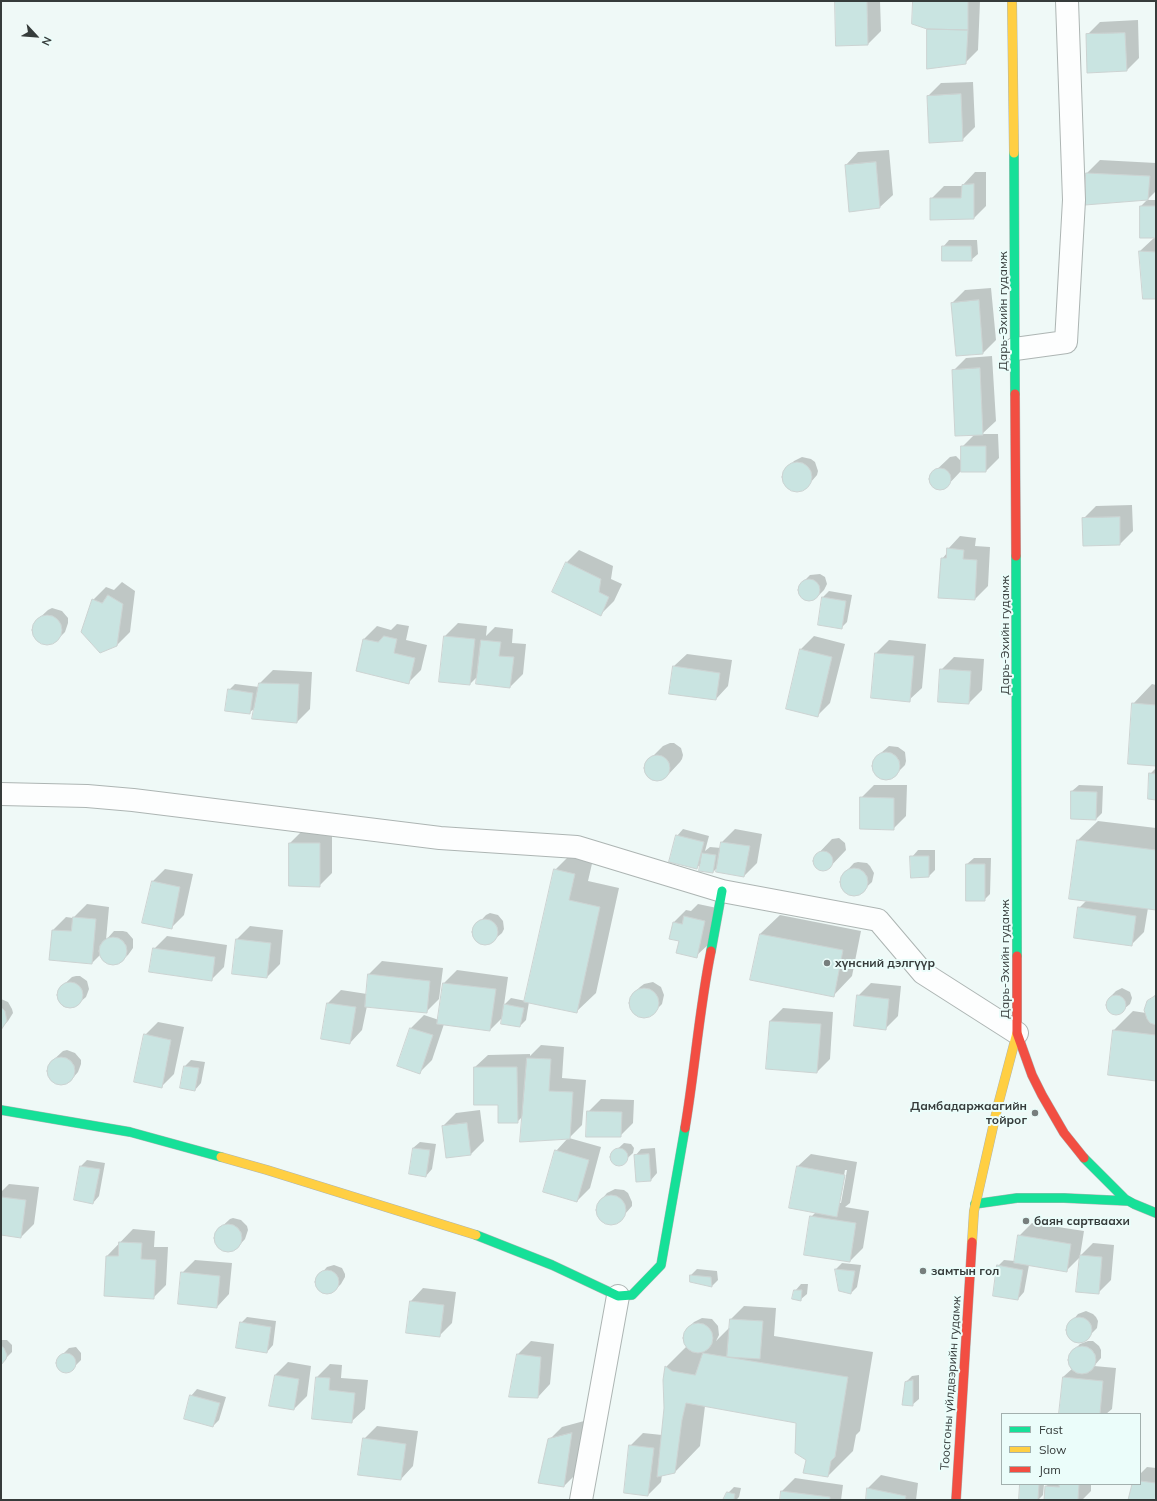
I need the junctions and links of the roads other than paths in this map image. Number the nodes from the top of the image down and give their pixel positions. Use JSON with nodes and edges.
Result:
{"nodes":[{"id":1,"x":1012,"y":1,"type":"edge"},
{"id":2,"x":1067,"y":1,"type":"edge"},
{"id":3,"x":1015,"y":349,"type":"junction"},
{"id":4,"x":1,"y":794,"type":"edge"},
{"id":5,"x":722,"y":891,"type":"junction"},
{"id":6,"x":1017,"y":1033,"type":"junction"},
{"id":7,"x":1,"y":1110,"type":"edge"},
{"id":8,"x":1128,"y":1201,"type":"junction"},
{"id":9,"x":975,"y":1204,"type":"junction"},
{"id":10,"x":1156,"y":1213,"type":"edge"},
{"id":11,"x":618,"y":1296,"type":"junction"},
{"id":12,"x":581,"y":1500,"type":"edge"},
{"id":13,"x":956,"y":1500,"type":"edge"}],
"edges":[{"from":1,"to":3,"type":"main road","name":"Дарь-Эхийн гудамж"},
{"from":2,"to":3,"type":"street"},
{"from":3,"to":6,"type":"main road","name":"Дарь-Эхийн гудамж"},
{"from":4,"to":5,"type":"street"},
{"from":5,"to":6,"type":"street"},
{"from":5,"to":11,"type":"main road"},
{"from":6,"to":8,"type":"main road","name":"Дарь-Эхийн гудамж"},
{"from":6,"to":9,"type":"main road","name":"Тоосгоны үйлдвэрийн гудамж"},
{"from":7,"to":11,"type":"main road"},
{"from":8,"to":9,"type":"main road"},
{"from":8,"to":10,"type":"main road","name":"Дарь-Эхийн гудамж"},
{"from":9,"to":13,"type":"main road","name":"Тоосгоны үйлдвэрийн гудамж"},
{"from":11,"to":12,"type":"street"}]}
